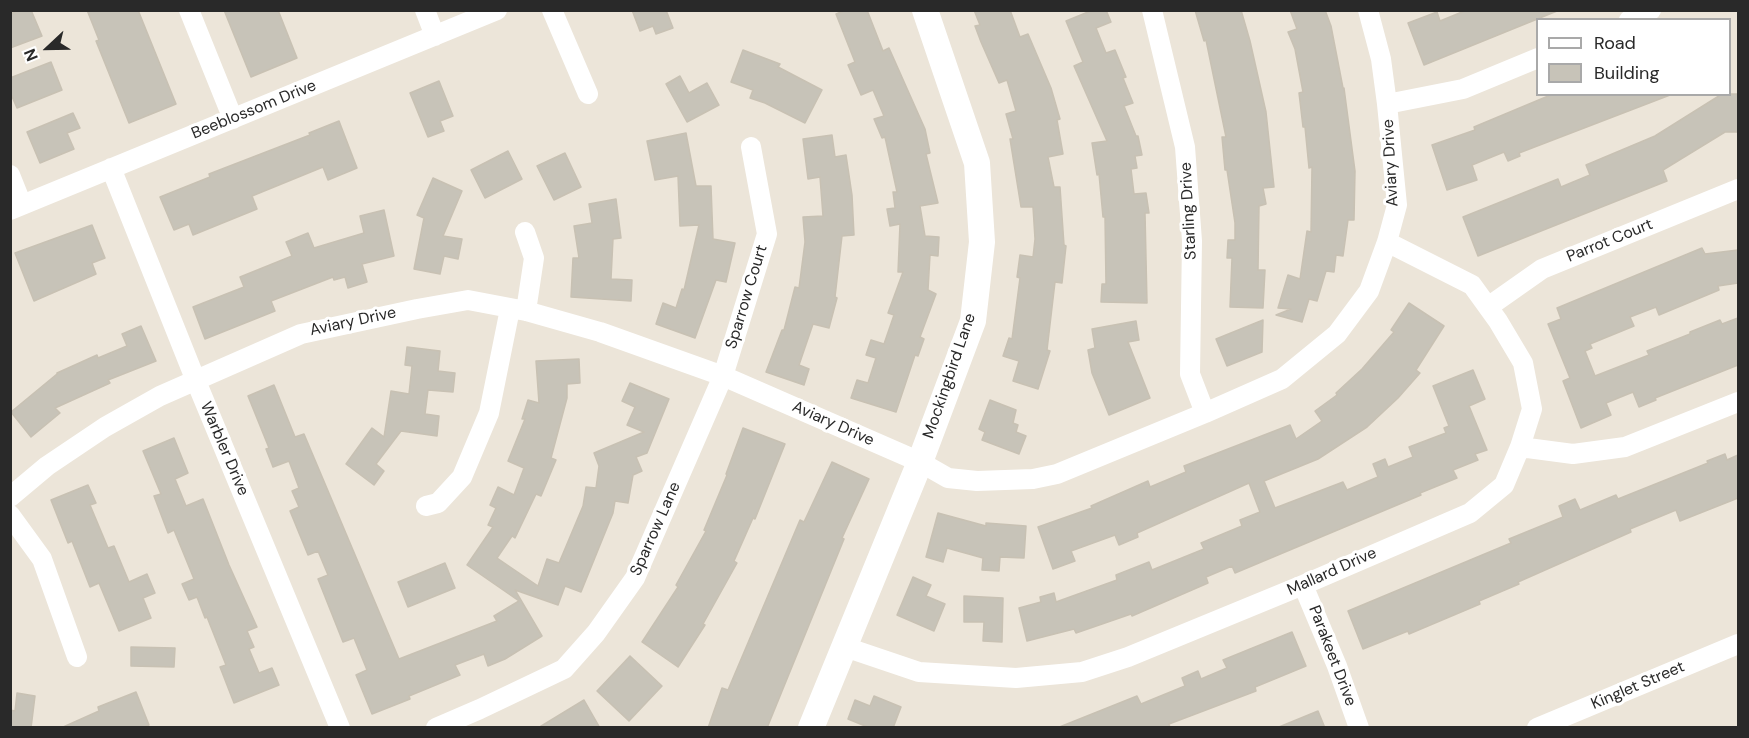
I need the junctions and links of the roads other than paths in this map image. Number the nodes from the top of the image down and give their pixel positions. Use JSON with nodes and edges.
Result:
{"nodes":[{"id":1,"x":189,"y":10,"type":"edge"},
{"id":2,"x":425,"y":10,"type":"edge"},
{"id":3,"x":497,"y":10,"type":"edge"},
{"id":4,"x":552,"y":10,"type":"edge"},
{"id":5,"x":925,"y":10,"type":"edge"},
{"id":6,"x":1152,"y":10,"type":"edge"},
{"id":7,"x":1368,"y":10,"type":"edge"},
{"id":8,"x":1651,"y":10,"type":"edge"},
{"id":9,"x":1633,"y":18,"type":"edge"},
{"id":10,"x":435,"y":36,"type":"junction"},
{"id":11,"x":1536,"y":59,"type":"edge"},
{"id":12,"x":588,"y":94,"type":"dead end"},
{"id":13,"x":1388,"y":104,"type":"junction"},
{"id":14,"x":233,"y":118,"type":"junction"},
{"id":15,"x":751,"y":147,"type":"dead end"},
{"id":16,"x":111,"y":168,"type":"junction"},
{"id":17,"x":10,"y":175,"type":"edge"},
{"id":18,"x":1738,"y":189,"type":"edge"},
{"id":19,"x":16,"y":208,"type":"edge"},
{"id":20,"x":525,"y":232,"type":"dead end"},
{"id":21,"x":1387,"y":242,"type":"junction"},
{"id":22,"x":1488,"y":307,"type":"junction"},
{"id":23,"x":518,"y":310,"type":"junction"},
{"id":24,"x":723,"y":376,"type":"junction"},
{"id":25,"x":196,"y":381,"type":"junction"},
{"id":26,"x":1738,"y":402,"type":"edge"},
{"id":27,"x":1205,"y":413,"type":"junction"},
{"id":28,"x":1520,"y":447,"type":"junction"},
{"id":29,"x":920,"y":462,"type":"junction"},
{"id":30,"x":10,"y":497,"type":"edge"},
{"id":31,"x":426,"y":506,"type":"dead end"},
{"id":32,"x":10,"y":515,"type":"edge"},
{"id":33,"x":1304,"y":585,"type":"junction"},
{"id":34,"x":1738,"y":644,"type":"edge"},
{"id":35,"x":845,"y":647,"type":"junction"},
{"id":36,"x":77,"y":657,"type":"dead end"},
{"id":37,"x":340,"y":728,"type":"edge"},
{"id":38,"x":436,"y":728,"type":"edge"},
{"id":39,"x":811,"y":728,"type":"edge"},
{"id":40,"x":1359,"y":728,"type":"edge"},
{"id":41,"x":1537,"y":728,"type":"edge"}],
"edges":[{"from":1,"to":14,"type":"street"},
{"from":2,"to":10,"type":"street"},
{"from":3,"to":10,"type":"street","name":"Beeblossom Drive"},
{"from":4,"to":12,"type":"street"},
{"from":5,"to":29,"type":"street","name":"Mockingbird Lane"},
{"from":6,"to":27,"type":"street","name":"Starling Drive"},
{"from":7,"to":13,"type":"street","name":"Aviary Drive"},
{"from":8,"to":9,"type":"street"},
{"from":10,"to":14,"type":"street","name":"Beeblossom Drive"},
{"from":11,"to":13,"type":"street"},
{"from":13,"to":21,"type":"street","name":"Aviary Drive"},
{"from":14,"to":16,"type":"street","name":"Beeblossom Drive"},
{"from":15,"to":24,"type":"street","name":"Sparrow Court"},
{"from":16,"to":19,"type":"street","name":"Beeblossom Drive"},
{"from":16,"to":25,"type":"street","name":"Warbler Drive"},
{"from":17,"to":19,"type":"street"},
{"from":18,"to":22,"type":"street","name":"Parrot Court"},
{"from":20,"to":23,"type":"street"},
{"from":21,"to":22,"type":"street","name":"Mallard Drive"},
{"from":21,"to":27,"type":"street","name":"Aviary Drive"},
{"from":22,"to":28,"type":"street","name":"Mallard Drive"},
{"from":23,"to":24,"type":"street","name":"Aviary Drive"},
{"from":23,"to":25,"type":"street","name":"Aviary Drive"},
{"from":23,"to":31,"type":"street"},
{"from":24,"to":29,"type":"street","name":"Aviary Drive"},
{"from":24,"to":38,"type":"street","name":"Sparrow Lane"},
{"from":25,"to":30,"type":"street","name":"Aviary Drive"},
{"from":25,"to":37,"type":"street","name":"Warbler Drive"},
{"from":26,"to":28,"type":"street"},
{"from":27,"to":29,"type":"street","name":"Aviary Drive"},
{"from":28,"to":33,"type":"street","name":"Mallard Drive"},
{"from":29,"to":35,"type":"street","name":"Mockingbird Lane"},
{"from":32,"to":36,"type":"street"},
{"from":33,"to":35,"type":"street","name":"Mallard Drive"},
{"from":33,"to":40,"type":"street","name":"Parakeet Drive"},
{"from":34,"to":41,"type":"street","name":"Kinglet Street"},
{"from":35,"to":39,"type":"street","name":"Mockingbird Lane"}]}
